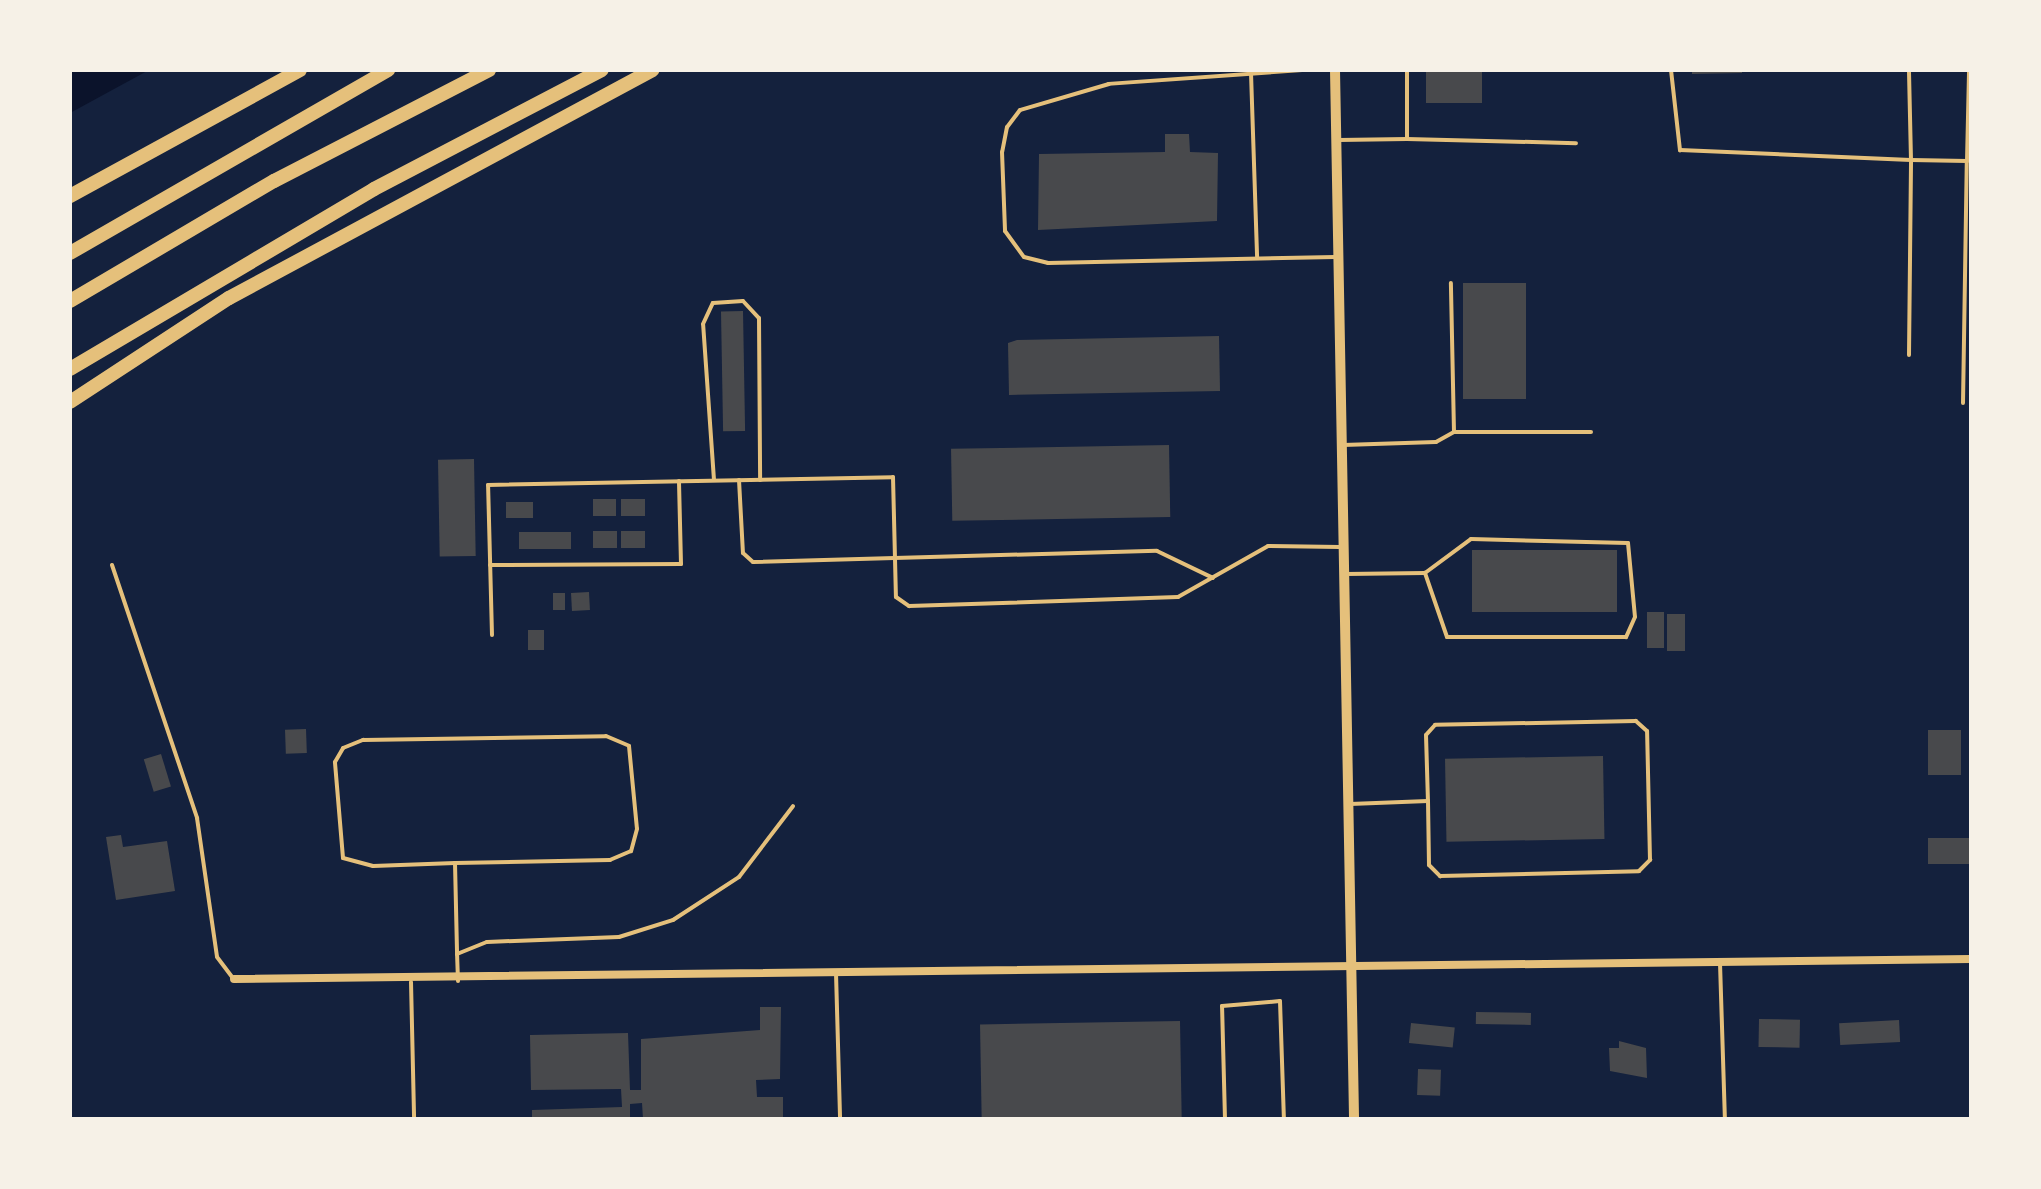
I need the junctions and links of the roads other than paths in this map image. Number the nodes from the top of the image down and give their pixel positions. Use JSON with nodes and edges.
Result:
{"nodes":[{"id":1,"x":300,"y":70,"type":"edge"},
{"id":2,"x":388,"y":70,"type":"edge"},
{"id":3,"x":489,"y":70,"type":"edge"},
{"id":4,"x":602,"y":70,"type":"edge"},
{"id":5,"x":653,"y":70,"type":"edge"},
{"id":6,"x":1302,"y":70,"type":"edge"},
{"id":7,"x":1335,"y":70,"type":"edge"},
{"id":8,"x":1407,"y":70,"type":"edge"},
{"id":9,"x":1671,"y":70,"type":"edge"},
{"id":10,"x":1909,"y":70,"type":"edge"},
{"id":11,"x":1969,"y":70,"type":"edge"},
{"id":12,"x":1251,"y":72,"type":"junction"},
{"id":13,"x":1407,"y":139,"type":"junction"},
{"id":14,"x":1336,"y":140,"type":"junction"},
{"id":15,"x":1576,"y":143,"type":"dead end"},
{"id":16,"x":1911,"y":160,"type":"junction"},
{"id":17,"x":1967,"y":161,"type":"junction"},
{"id":18,"x":1969,"y":182,"type":"edge"},
{"id":19,"x":70,"y":196,"type":"edge"},
{"id":20,"x":70,"y":253,"type":"edge"},
{"id":21,"x":1338,"y":257,"type":"junction"},
{"id":22,"x":1257,"y":258,"type":"junction"},
{"id":23,"x":1451,"y":283,"type":"dead end"},
{"id":24,"x":70,"y":301,"type":"edge"},
{"id":25,"x":1909,"y":355,"type":"dead end"},
{"id":26,"x":70,"y":369,"type":"edge"},
{"id":27,"x":70,"y":402,"type":"edge"},
{"id":28,"x":1963,"y":403,"type":"dead end"},
{"id":29,"x":1454,"y":432,"type":"junction"},
{"id":30,"x":1591,"y":432,"type":"dead end"},
{"id":31,"x":1341,"y":445,"type":"junction"},
{"id":32,"x":739,"y":480,"type":"junction"},
{"id":33,"x":760,"y":480,"type":"junction"},
{"id":34,"x":679,"y":481,"type":"junction"},
{"id":35,"x":714,"y":481,"type":"junction"},
{"id":36,"x":1343,"y":547,"type":"junction"},
{"id":37,"x":895,"y":557,"type":"junction"},
{"id":38,"x":112,"y":565,"type":"dead end"},
{"id":39,"x":490,"y":565,"type":"junction"},
{"id":40,"x":1425,"y":573,"type":"junction"},
{"id":41,"x":1343,"y":574,"type":"junction"},
{"id":42,"x":1213,"y":578,"type":"junction"},
{"id":43,"x":492,"y":635,"type":"dead end"},
{"id":44,"x":1428,"y":801,"type":"junction"},
{"id":45,"x":1348,"y":804,"type":"junction"},
{"id":46,"x":793,"y":806,"type":"dead end"},
{"id":47,"x":455,"y":863,"type":"junction"},
{"id":48,"x":457,"y":954,"type":"junction"},
{"id":49,"x":1971,"y":959,"type":"edge"},
{"id":50,"x":1720,"y":960,"type":"junction"},
{"id":51,"x":1350,"y":962,"type":"junction"},
{"id":52,"x":836,"y":973,"type":"junction"},
{"id":53,"x":234,"y":979,"type":"joint"},
{"id":54,"x":458,"y":981,"type":"junction"},
{"id":55,"x":411,"y":982,"type":"junction"},
{"id":56,"x":414,"y":1119,"type":"edge"},
{"id":57,"x":840,"y":1119,"type":"edge"},
{"id":58,"x":1225,"y":1119,"type":"edge"},
{"id":59,"x":1284,"y":1119,"type":"edge"},
{"id":60,"x":1354,"y":1119,"type":"edge"},
{"id":61,"x":1725,"y":1119,"type":"edge"}],
"edges":[{"from":1,"to":19,"type":"highway"},
{"from":2,"to":20,"type":"highway"},
{"from":3,"to":24,"type":"highway"},
{"from":4,"to":26,"type":"highway"},
{"from":5,"to":27,"type":"highway"},
{"from":6,"to":12,"type":"lane"},
{"from":7,"to":14,"type":"street"},
{"from":8,"to":13,"type":"lane"},
{"from":9,"to":16,"type":"lane"},
{"from":10,"to":16,"type":"lane"},
{"from":11,"to":17,"type":"lane"},
{"from":12,"to":22,"type":"lane"},
{"from":12,"to":22,"type":"lane"},
{"from":13,"to":14,"type":"lane"},
{"from":13,"to":15,"type":"lane"},
{"from":14,"to":21,"type":"street"},
{"from":16,"to":17,"type":"lane"},
{"from":16,"to":25,"type":"lane"},
{"from":17,"to":18,"type":"lane"},
{"from":18,"to":28,"type":"lane"},
{"from":21,"to":22,"type":"lane"},
{"from":21,"to":31,"type":"street"},
{"from":23,"to":29,"type":"lane"},
{"from":29,"to":30,"type":"lane"},
{"from":29,"to":31,"type":"lane"},
{"from":31,"to":36,"type":"street"},
{"from":32,"to":33,"type":"lane"},
{"from":32,"to":35,"type":"lane"},
{"from":32,"to":37,"type":"lane"},
{"from":33,"to":35,"type":"lane"},
{"from":33,"to":37,"type":"lane"},
{"from":34,"to":35,"type":"lane"},
{"from":34,"to":39,"type":"lane"},
{"from":34,"to":39,"type":"lane"},
{"from":36,"to":41,"type":"street"},
{"from":36,"to":42,"type":"lane"},
{"from":37,"to":42,"type":"lane"},
{"from":37,"to":42,"type":"lane"},
{"from":38,"to":53,"type":"lane"},
{"from":39,"to":43,"type":"lane"},
{"from":40,"to":40,"type":"lane"},
{"from":40,"to":41,"type":"lane"},
{"from":41,"to":45,"type":"street"},
{"from":44,"to":44,"type":"lane"},
{"from":44,"to":45,"type":"lane"},
{"from":45,"to":51,"type":"street"},
{"from":46,"to":48,"type":"lane"},
{"from":47,"to":47,"type":"lane"},
{"from":47,"to":48,"type":"lane"},
{"from":48,"to":54,"type":"lane"},
{"from":49,"to":50,"type":"street"},
{"from":50,"to":51,"type":"street"},
{"from":50,"to":61,"type":"lane"},
{"from":51,"to":52,"type":"street"},
{"from":51,"to":60,"type":"street"},
{"from":52,"to":54,"type":"street"},
{"from":52,"to":57,"type":"lane"},
{"from":53,"to":55,"type":"street"},
{"from":54,"to":55,"type":"street"},
{"from":55,"to":56,"type":"lane"},
{"from":58,"to":59,"type":"lane"}]}
